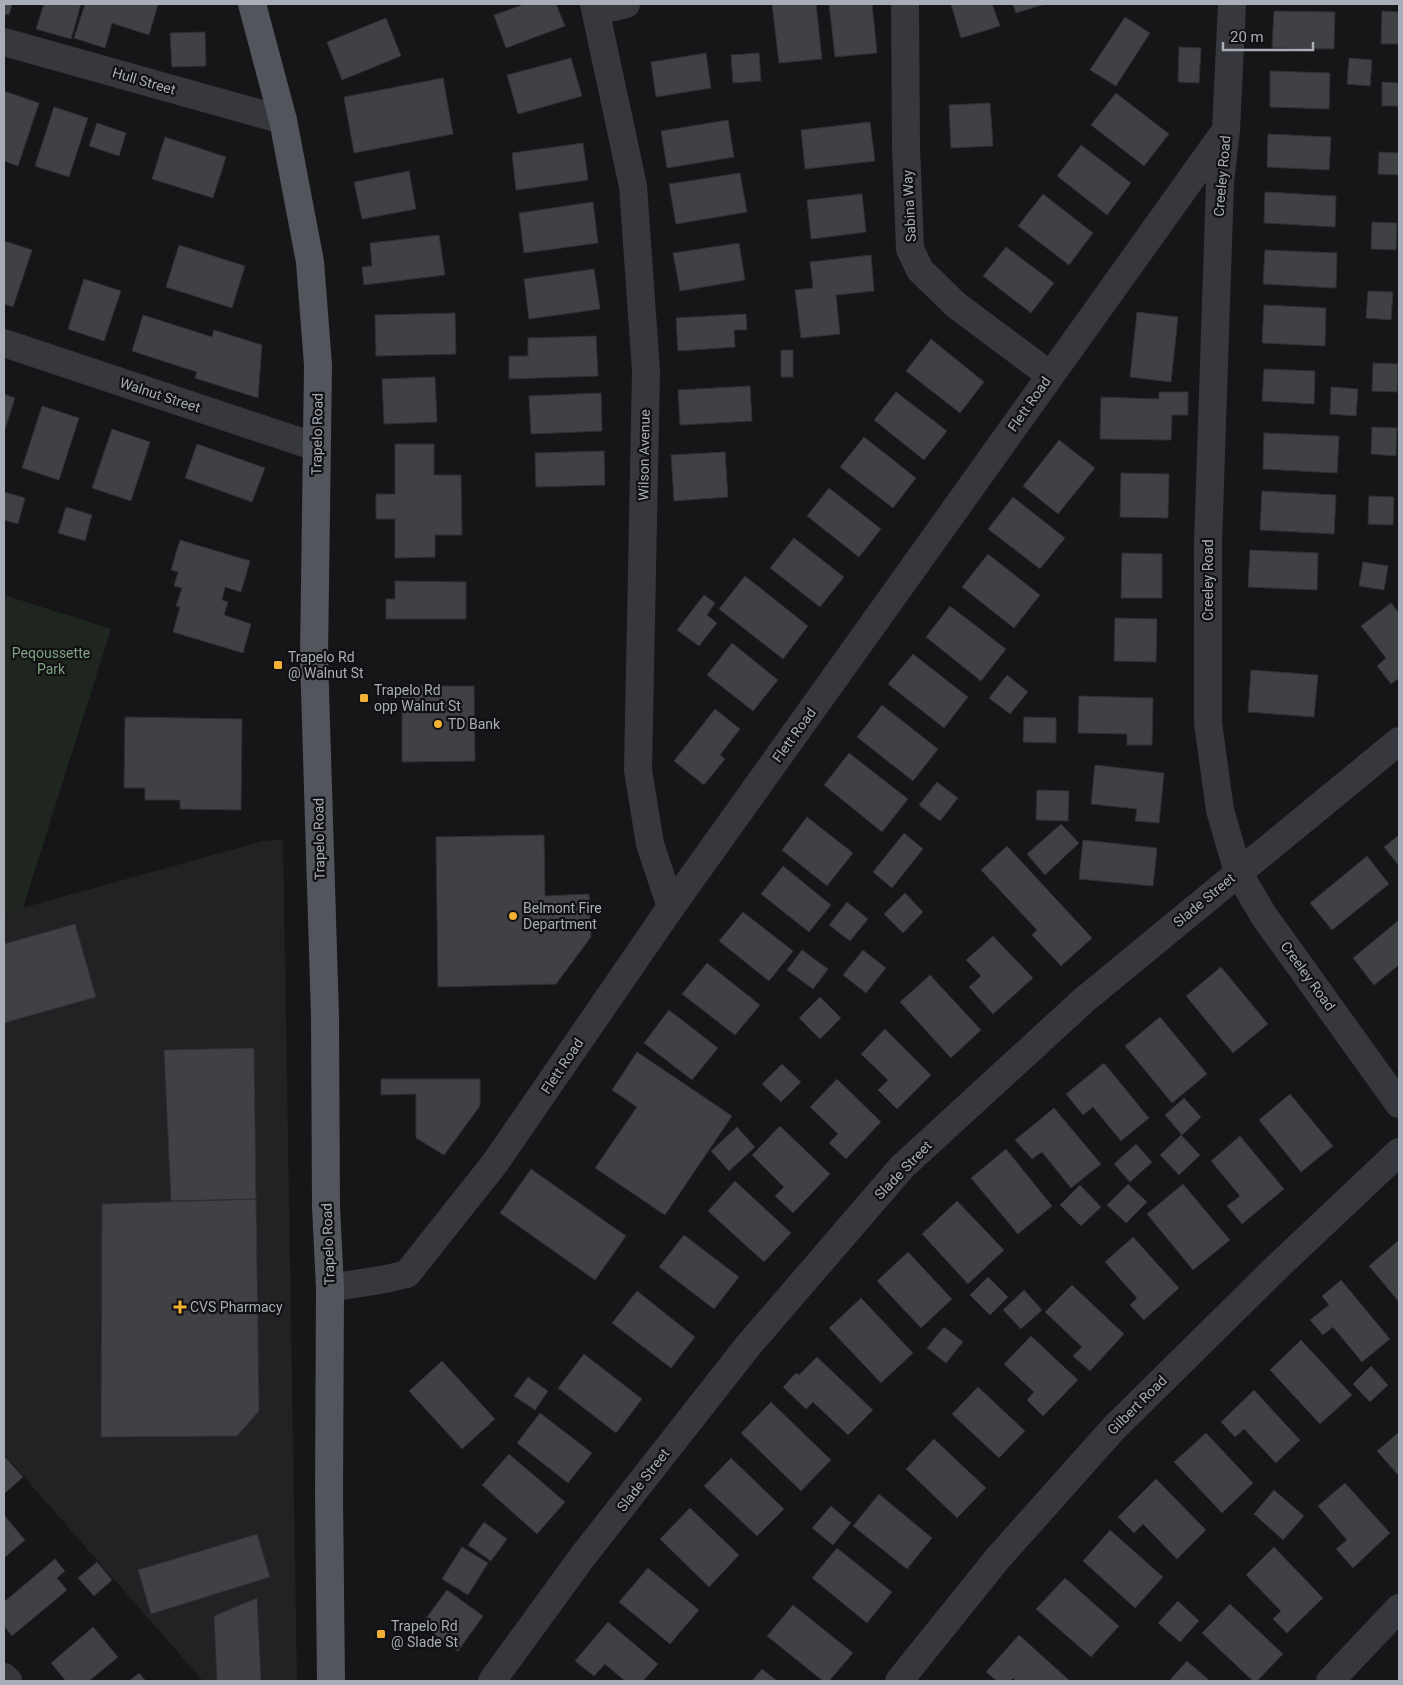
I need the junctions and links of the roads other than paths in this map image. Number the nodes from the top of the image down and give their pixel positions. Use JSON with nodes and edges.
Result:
{"nodes":[{"id":1,"x":252,"y":4,"type":"edge"},
{"id":2,"x":626,"y":4,"type":"edge"},
{"id":3,"x":905,"y":4,"type":"edge"},
{"id":4,"x":1232,"y":4,"type":"edge"},
{"id":5,"x":595,"y":8,"type":"edge"},
{"id":6,"x":4,"y":42,"type":"edge"},
{"id":7,"x":284,"y":120,"type":"junction"},
{"id":8,"x":1226,"y":130,"type":"junction"},
{"id":9,"x":4,"y":343,"type":"edge"},
{"id":10,"x":1050,"y":375,"type":"junction"},
{"id":11,"x":316,"y":447,"type":"junction"},
{"id":12,"x":1399,"y":741,"type":"edge"},
{"id":13,"x":1238,"y":872,"type":"junction"},
{"id":14,"x":671,"y":907,"type":"junction"},
{"id":15,"x":1399,"y":1104,"type":"edge"},
{"id":16,"x":1399,"y":1152,"type":"edge"},
{"id":17,"x":330,"y":1288,"type":"junction"},
{"id":18,"x":1399,"y":1608,"type":"edge"},
{"id":19,"x":4,"y":1677,"type":"edge"},
{"id":20,"x":8,"y":1681,"type":"edge"},
{"id":21,"x":331,"y":1681,"type":"edge"},
{"id":22,"x":492,"y":1681,"type":"edge"},
{"id":23,"x":898,"y":1681,"type":"edge"},
{"id":24,"x":1330,"y":1681,"type":"edge"}],
"edges":[{"from":1,"to":7,"type":"main road","name":"Trapelo Road"},
{"from":2,"to":5,"type":"street"},
{"from":3,"to":10,"type":"street","name":"Sabina Way"},
{"from":4,"to":8,"type":"street","name":"Creeley Road"},
{"from":5,"to":14,"type":"street","name":"Wilson Avenue"},
{"from":6,"to":7,"type":"street","name":"Hull Street"},
{"from":7,"to":11,"type":"main road","name":"Trapelo Road"},
{"from":8,"to":10,"type":"street","name":"Flett Road"},
{"from":8,"to":13,"type":"street","name":"Creeley Road"},
{"from":9,"to":11,"type":"street","name":"Walnut Street"},
{"from":10,"to":14,"type":"street","name":"Flett Road"},
{"from":11,"to":17,"type":"main road","name":"Trapelo Road"},
{"from":12,"to":13,"type":"street","name":"Slade Street"},
{"from":13,"to":15,"type":"street","name":"Creeley Road"},
{"from":13,"to":22,"type":"street","name":"Slade Street"},
{"from":14,"to":17,"type":"street","name":"Flett Road"},
{"from":16,"to":23,"type":"street","name":"Gilbert Road"},
{"from":17,"to":21,"type":"main road","name":"Trapelo Road"},
{"from":18,"to":24,"type":"street"},
{"from":19,"to":20,"type":"street"}]}
